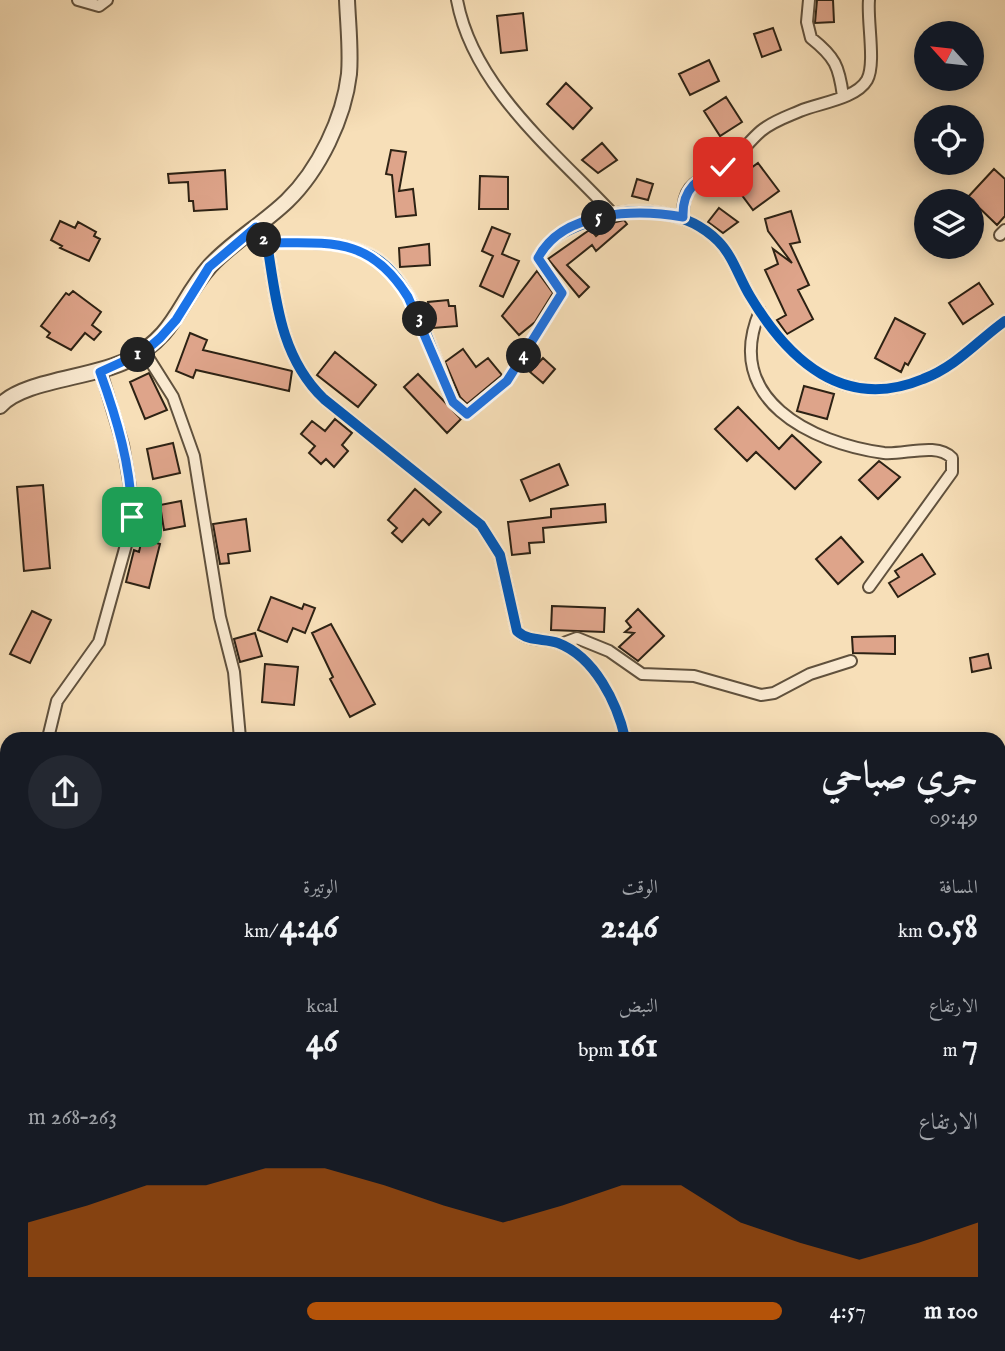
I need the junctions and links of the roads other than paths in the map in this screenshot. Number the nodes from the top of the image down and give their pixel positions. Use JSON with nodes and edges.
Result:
{"nodes":[{"id":1,"x":78,"y":0,"type":"edge"},
{"id":2,"x":107,"y":0,"type":"edge"},
{"id":3,"x":347,"y":0,"type":"edge"},
{"id":4,"x":457,"y":0,"type":"edge"},
{"id":5,"x":809,"y":0,"type":"edge"},
{"id":6,"x":869,"y":0,"type":"edge"},
{"id":7,"x":843,"y":96,"type":"junction"},
{"id":8,"x":612,"y":213,"type":"junction"},
{"id":9,"x":683,"y":217,"type":"junction"},
{"id":10,"x":256,"y":227,"type":"junction"},
{"id":11,"x":267,"y":243,"type":"junction"},
{"id":12,"x":760,"y":311,"type":"junction"},
{"id":13,"x":1005,"y":321,"type":"edge"},
{"id":14,"x":144,"y":352,"type":"junction"},
{"id":15,"x":100,"y":372,"type":"junction"},
{"id":16,"x":0,"y":406,"type":"edge"},
{"id":17,"x":869,"y":587,"type":"dead end"},
{"id":18,"x":561,"y":644,"type":"junction"},
{"id":19,"x":851,"y":661,"type":"dead end"},
{"id":20,"x":49,"y":732,"type":"edge"},
{"id":21,"x":239,"y":732,"type":"edge"},
{"id":22,"x":623,"y":732,"type":"edge"}],
"edges":[{"from":1,"to":2,"type":"street"},
{"from":3,"to":10,"type":"street"},
{"from":4,"to":8,"type":"street"},
{"from":5,"to":7,"type":"street"},
{"from":6,"to":7,"type":"street"},
{"from":7,"to":9,"type":"street"},
{"from":8,"to":9,"type":"street"},
{"from":8,"to":11,"type":"street"},
{"from":9,"to":12,"type":"street"},
{"from":10,"to":11,"type":"street"},
{"from":10,"to":14,"type":"street"},
{"from":11,"to":18,"type":"street"},
{"from":12,"to":13,"type":"street"},
{"from":12,"to":17,"type":"street"},
{"from":14,"to":15,"type":"street"},
{"from":14,"to":21,"type":"street"},
{"from":15,"to":16,"type":"street"},
{"from":15,"to":20,"type":"street"},
{"from":18,"to":19,"type":"street"},
{"from":18,"to":22,"type":"street"}]}
